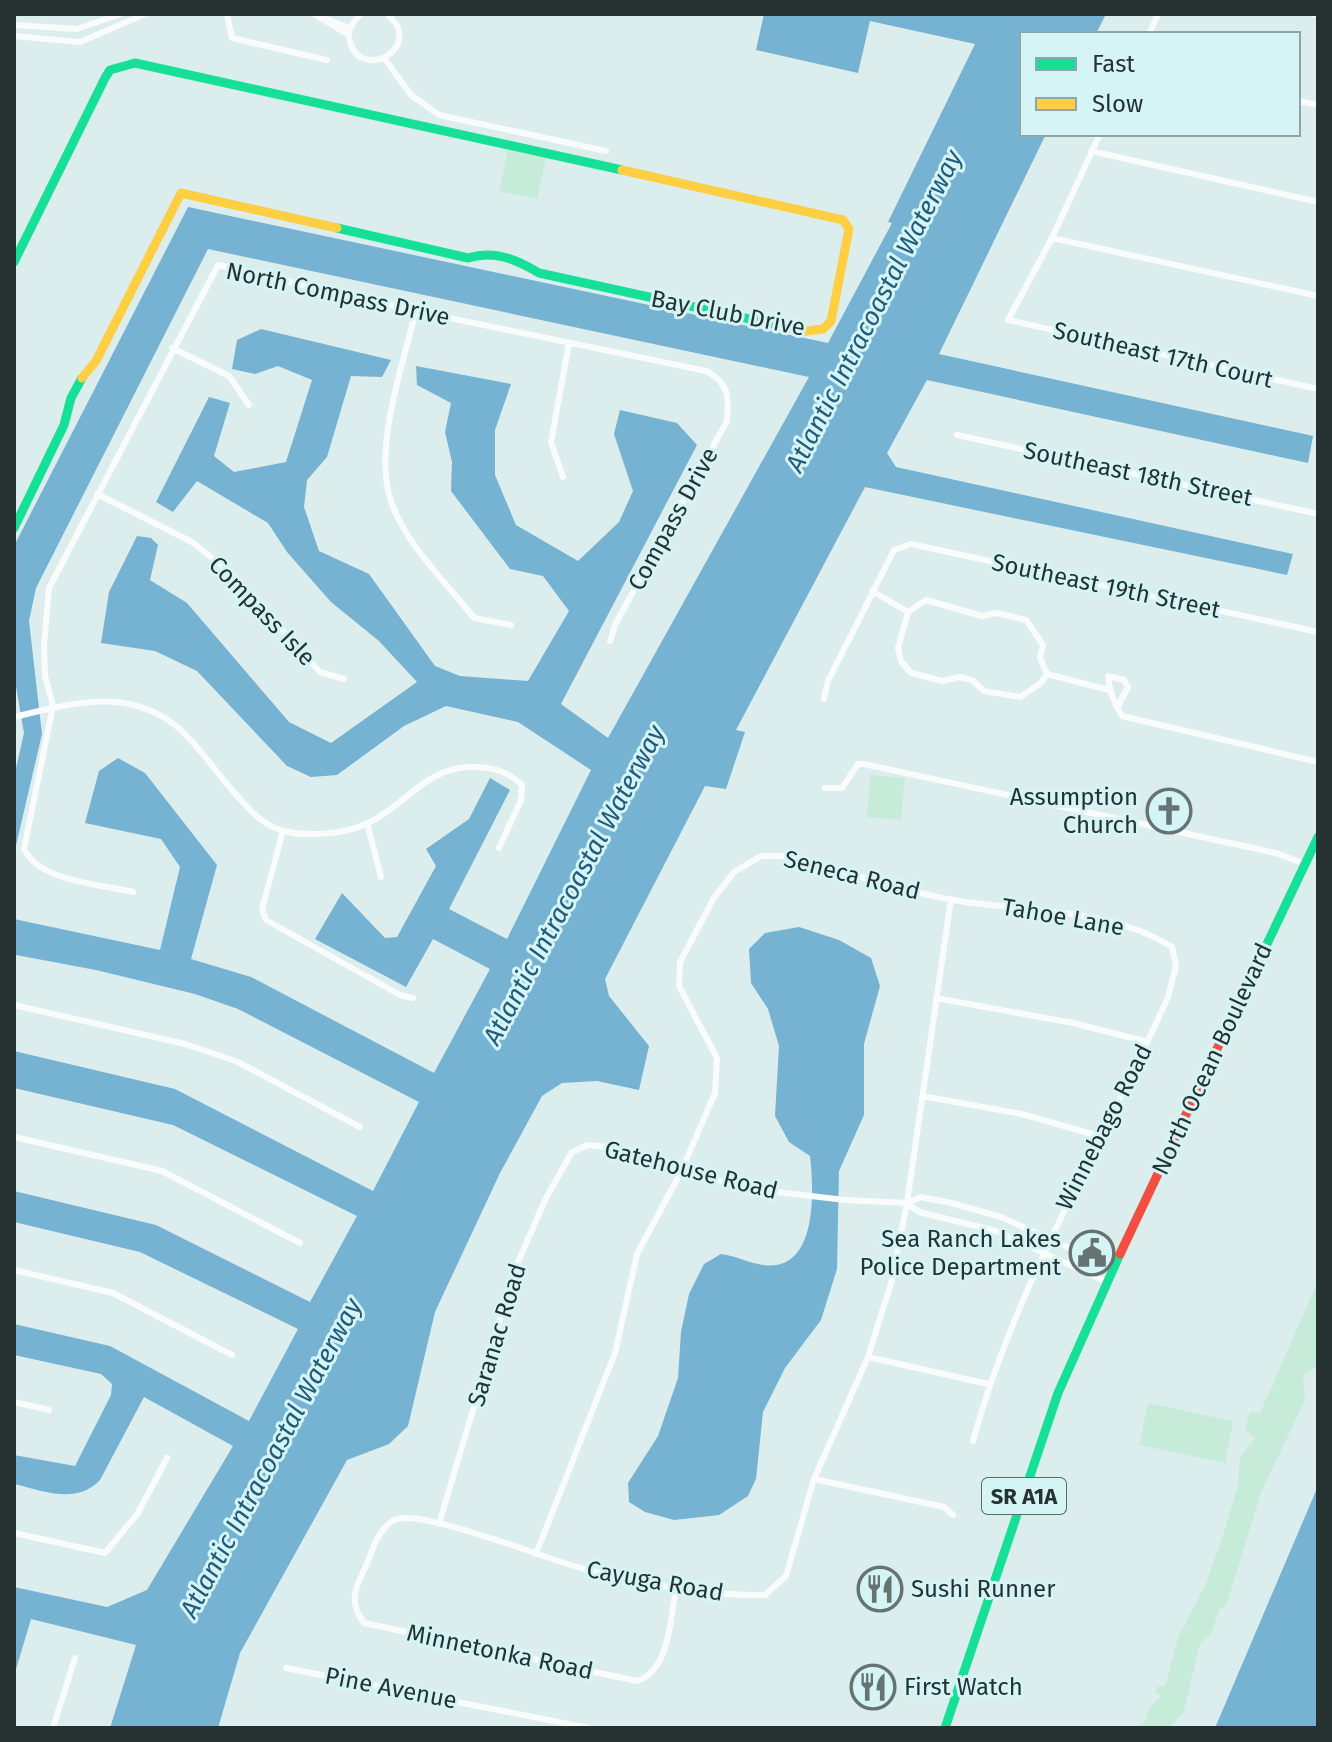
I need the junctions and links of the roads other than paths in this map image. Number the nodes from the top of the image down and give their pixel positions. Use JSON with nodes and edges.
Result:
{"nodes":[{"id":1,"x":121,"y":14,"type":"edge"},
{"id":2,"x":145,"y":14,"type":"edge"},
{"id":3,"x":227,"y":14,"type":"edge"},
{"id":4,"x":314,"y":14,"type":"edge"},
{"id":5,"x":331,"y":14,"type":"edge"},
{"id":6,"x":361,"y":14,"type":"edge"},
{"id":7,"x":387,"y":14,"type":"edge"},
{"id":8,"x":396,"y":17,"type":"edge"},
{"id":9,"x":14,"y":25,"type":"edge"},
{"id":10,"x":350,"y":29,"type":"junction"},
{"id":11,"x":14,"y":36,"type":"edge"},
{"id":12,"x":384,"y":58,"type":"junction"},
{"id":13,"x":327,"y":60,"type":"dead end"},
{"id":14,"x":1099,"y":136,"type":"edge"},
{"id":15,"x":606,"y":151,"type":"dead end"},
{"id":16,"x":1091,"y":151,"type":"junction"},
{"id":17,"x":1318,"y":202,"type":"edge"},
{"id":18,"x":1052,"y":238,"type":"junction"},
{"id":19,"x":14,"y":262,"type":"edge"},
{"id":20,"x":1318,"y":296,"type":"edge"},
{"id":21,"x":416,"y":311,"type":"junction"},
{"id":22,"x":569,"y":343,"type":"junction"},
{"id":23,"x":172,"y":348,"type":"junction"},
{"id":24,"x":1318,"y":389,"type":"edge"},
{"id":25,"x":729,"y":396,"type":"joint"},
{"id":26,"x":249,"y":405,"type":"dead end"},
{"id":27,"x":957,"y":435,"type":"dead end"},
{"id":28,"x":563,"y":477,"type":"dead end"},
{"id":29,"x":97,"y":494,"type":"junction"},
{"id":30,"x":1318,"y":514,"type":"edge"},
{"id":31,"x":14,"y":528,"type":"edge"},
{"id":32,"x":872,"y":591,"type":"junction"},
{"id":33,"x":908,"y":612,"type":"junction"},
{"id":34,"x":511,"y":625,"type":"dead end"},
{"id":35,"x":1318,"y":632,"type":"edge"},
{"id":36,"x":610,"y":641,"type":"dead end"},
{"id":37,"x":1047,"y":674,"type":"junction"},
{"id":38,"x":344,"y":679,"type":"dead end"},
{"id":39,"x":1109,"y":690,"type":"junction"},
{"id":40,"x":824,"y":699,"type":"dead end"},
{"id":41,"x":53,"y":706,"type":"junction"},
{"id":42,"x":1117,"y":708,"type":"junction"},
{"id":43,"x":16,"y":716,"type":"edge"},
{"id":44,"x":1318,"y":762,"type":"edge"},
{"id":45,"x":825,"y":788,"type":"dead end"},
{"id":46,"x":367,"y":823,"type":"junction"},
{"id":47,"x":283,"y":831,"type":"junction"},
{"id":48,"x":1318,"y":837,"type":"edge"},
{"id":49,"x":499,"y":848,"type":"dead end"},
{"id":50,"x":1305,"y":864,"type":"junction"},
{"id":51,"x":381,"y":877,"type":"dead end"},
{"id":52,"x":133,"y":892,"type":"dead end"},
{"id":53,"x":951,"y":899,"type":"junction"},
{"id":54,"x":1172,"y":947,"type":"joint"},
{"id":55,"x":413,"y":998,"type":"dead end"},
{"id":56,"x":936,"y":998,"type":"junction"},
{"id":57,"x":14,"y":1005,"type":"edge"},
{"id":58,"x":1148,"y":1042,"type":"junction"},
{"id":59,"x":922,"y":1096,"type":"junction"},
{"id":60,"x":360,"y":1127,"type":"dead end"},
{"id":61,"x":1099,"y":1136,"type":"junction"},
{"id":62,"x":14,"y":1137,"type":"edge"},
{"id":63,"x":572,"y":1152,"type":"joint"},
{"id":64,"x":681,"y":1172,"type":"junction"},
{"id":65,"x":907,"y":1203,"type":"junction"},
{"id":66,"x":1049,"y":1236,"type":"junction"},
{"id":67,"x":300,"y":1243,"type":"dead end"},
{"id":68,"x":1043,"y":1250,"type":"junction"},
{"id":69,"x":1113,"y":1268,"type":"junction"},
{"id":70,"x":14,"y":1270,"type":"edge"},
{"id":71,"x":1107,"y":1282,"type":"junction"},
{"id":72,"x":232,"y":1355,"type":"dead end"},
{"id":73,"x":868,"y":1357,"type":"junction"},
{"id":74,"x":988,"y":1384,"type":"junction"},
{"id":75,"x":14,"y":1402,"type":"edge"},
{"id":76,"x":49,"y":1410,"type":"dead end"},
{"id":77,"x":973,"y":1441,"type":"dead end"},
{"id":78,"x":167,"y":1458,"type":"dead end"},
{"id":79,"x":814,"y":1479,"type":"junction"},
{"id":80,"x":953,"y":1515,"type":"dead end"},
{"id":81,"x":439,"y":1524,"type":"junction"},
{"id":82,"x":385,"y":1526,"type":"joint"},
{"id":83,"x":14,"y":1533,"type":"edge"},
{"id":84,"x":536,"y":1554,"type":"junction"},
{"id":85,"x":676,"y":1589,"type":"junction"},
{"id":86,"x":75,"y":1658,"type":"dead end"},
{"id":87,"x":286,"y":1668,"type":"dead end"},
{"id":88,"x":53,"y":1728,"type":"edge"},
{"id":89,"x":589,"y":1728,"type":"edge"},
{"id":90,"x":945,"y":1728,"type":"edge"}],
"edges":[{"from":1,"to":9,"type":"street"},
{"from":2,"to":11,"type":"street"},
{"from":3,"to":13,"type":"street"},
{"from":4,"to":10,"type":"street"},
{"from":5,"to":10,"type":"street"},
{"from":6,"to":10,"type":"street"},
{"from":7,"to":8,"type":"street"},
{"from":8,"to":12,"type":"street"},
{"from":10,"to":12,"type":"street"},
{"from":12,"to":15,"type":"street"},
{"from":14,"to":16,"type":"street"},
{"from":16,"to":17,"type":"street"},
{"from":16,"to":18,"type":"street"},
{"from":18,"to":20,"type":"street"},
{"from":18,"to":24,"type":"street","name":"Southeast 17th Court"},
{"from":19,"to":31,"type":"street","name":"Bay Club Drive"},
{"from":21,"to":22,"type":"street","name":"North Compass Drive"},
{"from":21,"to":23,"type":"street","name":"North Compass Drive"},
{"from":21,"to":34,"type":"street"},
{"from":22,"to":25,"type":"street","name":"North Compass Drive"},
{"from":22,"to":28,"type":"street"},
{"from":23,"to":26,"type":"street"},
{"from":23,"to":29,"type":"street","name":"North Compass Drive"},
{"from":25,"to":36,"type":"street","name":"Compass Drive"},
{"from":27,"to":30,"type":"street","name":"Southeast 18th Street"},
{"from":29,"to":38,"type":"street","name":"Compass Isle"},
{"from":29,"to":41,"type":"street","name":"North Compass Drive"},
{"from":32,"to":33,"type":"street"},
{"from":32,"to":35,"type":"street","name":"Southeast 19th Street"},
{"from":32,"to":40,"type":"street"},
{"from":33,"to":37,"type":"street"},
{"from":33,"to":37,"type":"street"},
{"from":37,"to":39,"type":"street"},
{"from":39,"to":42,"type":"street"},
{"from":39,"to":42,"type":"street"},
{"from":41,"to":43,"type":"street"},
{"from":41,"to":47,"type":"street"},
{"from":41,"to":52,"type":"street"},
{"from":42,"to":44,"type":"street"},
{"from":45,"to":50,"type":"street"},
{"from":46,"to":47,"type":"street"},
{"from":46,"to":49,"type":"street"},
{"from":46,"to":51,"type":"street"},
{"from":47,"to":55,"type":"street"},
{"from":48,"to":50,"type":"street","name":"North Ocean Boulevard","number":"SR A1A"},
{"from":50,"to":69,"type":"street","name":"North Ocean Boulevard","number":"SR A1A"},
{"from":53,"to":54,"type":"street","name":"Tahoe Lane"},
{"from":53,"to":56,"type":"street","name":"Seneca Road"},
{"from":53,"to":64,"type":"street","name":"Seneca Road"},
{"from":54,"to":58,"type":"street","name":"Winnebago Road"},
{"from":56,"to":58,"type":"street"},
{"from":56,"to":59,"type":"street","name":"Seneca Road"},
{"from":57,"to":60,"type":"street"},
{"from":58,"to":61,"type":"street","name":"Winnebago Road"},
{"from":59,"to":61,"type":"street"},
{"from":59,"to":65,"type":"street","name":"Seneca Road"},
{"from":61,"to":66,"type":"street","name":"Winnebago Road"},
{"from":62,"to":67,"type":"street"},
{"from":63,"to":64,"type":"street","name":"Gatehouse Road"},
{"from":63,"to":81,"type":"street","name":"Saranac Road"},
{"from":64,"to":65,"type":"street","name":"Gatehouse Road"},
{"from":64,"to":84,"type":"street"},
{"from":65,"to":66,"type":"street","name":"Gatehouse Road"},
{"from":65,"to":68,"type":"street","name":"Gatehouse Road"},
{"from":65,"to":73,"type":"street","name":"Cayuga Road"},
{"from":66,"to":68,"type":"street","name":"Winnebago Road"},
{"from":66,"to":69,"type":"street","name":"Gatehouse Road"},
{"from":68,"to":71,"type":"street","name":"Gatehouse Road"},
{"from":68,"to":74,"type":"street","name":"Winnebago Road"},
{"from":69,"to":71,"type":"street","number":"SR A1A"},
{"from":70,"to":72,"type":"street"},
{"from":71,"to":90,"type":"street","number":"SR A1A"},
{"from":73,"to":74,"type":"street"},
{"from":73,"to":79,"type":"street","name":"Cayuga Road"},
{"from":74,"to":77,"type":"street","name":"Winnebago Road"},
{"from":75,"to":76,"type":"street"},
{"from":78,"to":83,"type":"street"},
{"from":79,"to":80,"type":"street"},
{"from":79,"to":85,"type":"street","name":"Cayuga Road"},
{"from":81,"to":82,"type":"street","name":"Cayuga Road"},
{"from":81,"to":84,"type":"street","name":"Cayuga Road"},
{"from":82,"to":85,"type":"street","name":"Minnetonka Road"},
{"from":84,"to":85,"type":"street","name":"Cayuga Road"},
{"from":86,"to":88,"type":"street"},
{"from":87,"to":89,"type":"street","name":"Pine Avenue"}]}
